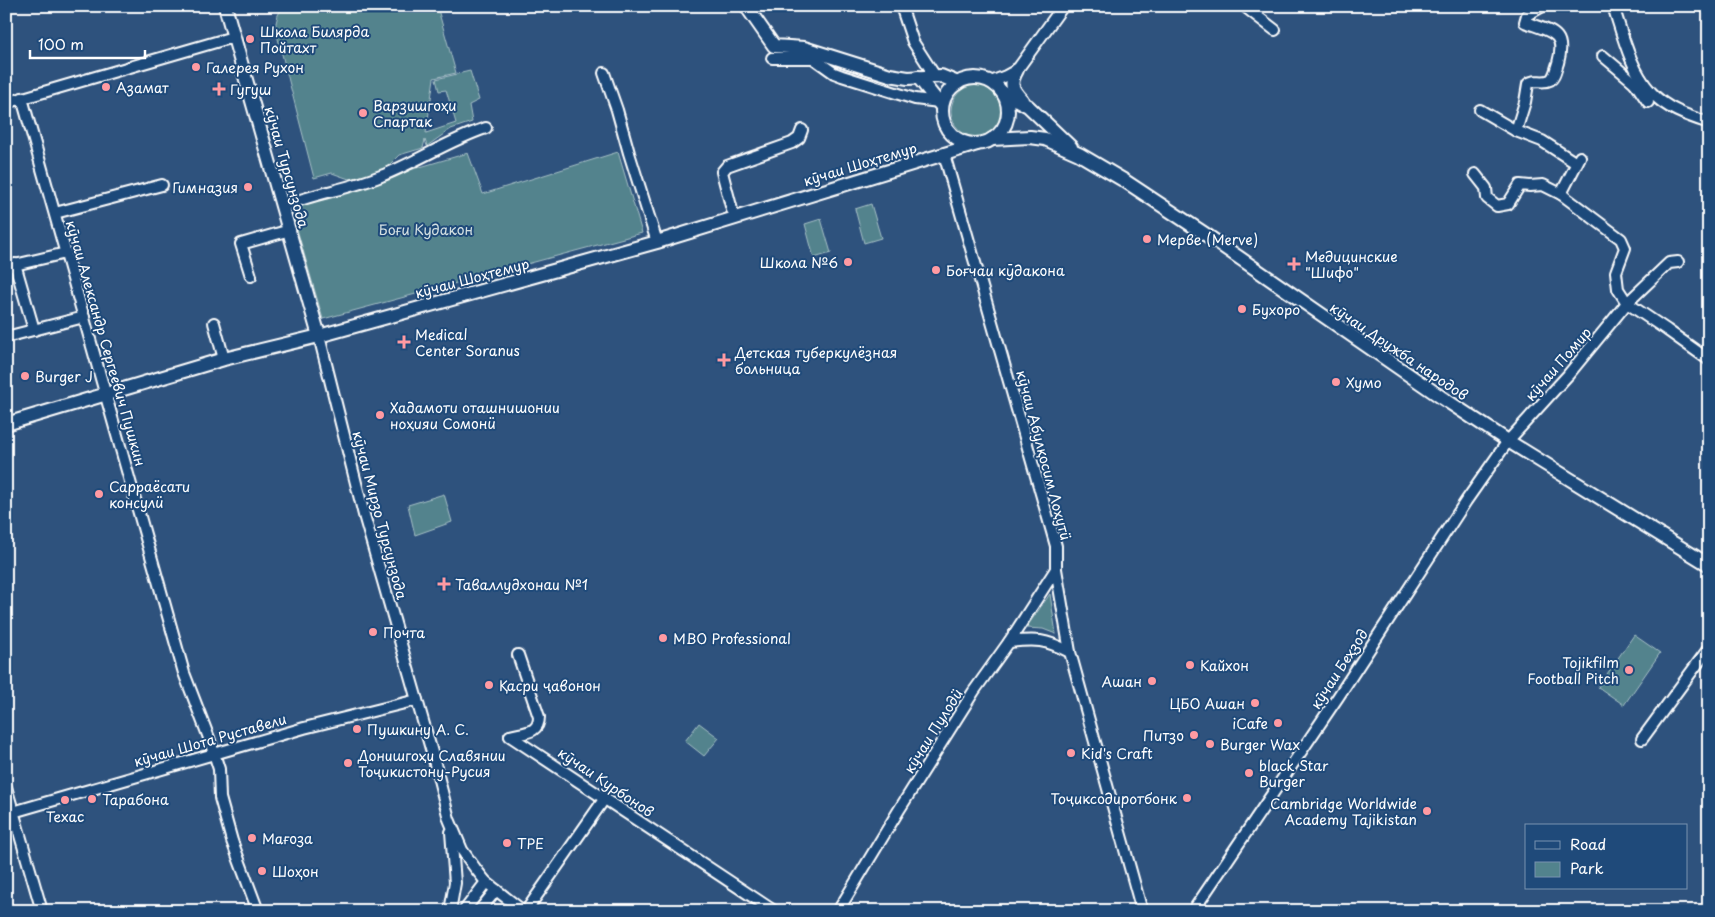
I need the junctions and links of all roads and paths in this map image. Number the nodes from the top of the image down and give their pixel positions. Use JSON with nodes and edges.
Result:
{"nodes":[{"id":1,"x":225,"y":6,"type":"edge"},
{"id":2,"x":746,"y":6,"type":"edge"},
{"id":3,"x":901,"y":6,"type":"edge"},
{"id":4,"x":1063,"y":6,"type":"edge"},
{"id":5,"x":1244,"y":6,"type":"edge"},
{"id":6,"x":1543,"y":6,"type":"edge"},
{"id":7,"x":1613,"y":6,"type":"edge"},
{"id":8,"x":1275,"y":30,"type":"dead end"},
{"id":9,"x":234,"y":37,"type":"junction"},
{"id":10,"x":1603,"y":56,"type":"dead end"},
{"id":11,"x":772,"y":58,"type":"dead end"},
{"id":12,"x":1017,"y":70,"type":"junction"},
{"id":13,"x":604,"y":73,"type":"dead end"},
{"id":14,"x":935,"y":76,"type":"junction"},
{"id":15,"x":913,"y":77,"type":"junction"},
{"id":16,"x":1638,"y":81,"type":"junction"},
{"id":17,"x":991,"y":82,"type":"junction"},
{"id":18,"x":958,"y":83,"type":"junction"},
{"id":19,"x":1002,"y":92,"type":"junction"},
{"id":20,"x":22,"y":98,"type":"junction"},
{"id":21,"x":1648,"y":102,"type":"dead end"},
{"id":22,"x":6,"y":103,"type":"edge"},
{"id":23,"x":941,"y":104,"type":"junction"},
{"id":24,"x":1028,"y":106,"type":"junction"},
{"id":25,"x":1480,"y":110,"type":"dead end"},
{"id":26,"x":1709,"y":123,"type":"edge"},
{"id":27,"x":946,"y":126,"type":"junction"},
{"id":28,"x":486,"y":128,"type":"dead end"},
{"id":29,"x":802,"y":130,"type":"dead end"},
{"id":30,"x":1516,"y":131,"type":"junction"},
{"id":31,"x":992,"y":139,"type":"junction"},
{"id":32,"x":978,"y":144,"type":"junction"},
{"id":33,"x":944,"y":154,"type":"junction"},
{"id":34,"x":1079,"y":154,"type":"junction"},
{"id":35,"x":1475,"y":174,"type":"dead end"},
{"id":36,"x":162,"y":185,"type":"dead end"},
{"id":37,"x":1561,"y":194,"type":"junction"},
{"id":38,"x":283,"y":206,"type":"junction"},
{"id":39,"x":732,"y":210,"type":"dead end"},
{"id":40,"x":54,"y":213,"type":"junction"},
{"id":41,"x":290,"y":230,"type":"junction"},
{"id":42,"x":657,"y":242,"type":"junction"},
{"id":43,"x":66,"y":253,"type":"junction"},
{"id":44,"x":1678,"y":262,"type":"dead end"},
{"id":45,"x":11,"y":266,"type":"edge"},
{"id":46,"x":251,"y":276,"type":"dead end"},
{"id":47,"x":1626,"y":303,"type":"junction"},
{"id":48,"x":84,"y":317,"type":"junction"},
{"id":49,"x":214,"y":323,"type":"dead end"},
{"id":50,"x":34,"y":330,"type":"junction"},
{"id":51,"x":319,"y":336,"type":"junction"},
{"id":52,"x":6,"y":337,"type":"edge"},
{"id":53,"x":224,"y":359,"type":"junction"},
{"id":54,"x":1709,"y":360,"type":"edge"},
{"id":55,"x":106,"y":395,"type":"junction"},
{"id":56,"x":6,"y":424,"type":"edge"},
{"id":57,"x":1508,"y":441,"type":"junction"},
{"id":58,"x":1709,"y":565,"type":"edge"},
{"id":59,"x":1056,"y":569,"type":"junction"},
{"id":60,"x":1009,"y":642,"type":"junction"},
{"id":61,"x":1709,"y":648,"type":"edge"},
{"id":62,"x":1070,"y":652,"type":"junction"},
{"id":63,"x":518,"y":655,"type":"dead end"},
{"id":64,"x":417,"y":700,"type":"junction"},
{"id":65,"x":1642,"y":739,"type":"dead end"},
{"id":66,"x":214,"y":754,"type":"junction"},
{"id":67,"x":6,"y":788,"type":"edge"},
{"id":68,"x":605,"y":798,"type":"junction"},
{"id":69,"x":13,"y":812,"type":"junction"},
{"id":70,"x":449,"y":819,"type":"junction"},
{"id":71,"x":486,"y":882,"type":"junction"},
{"id":72,"x":496,"y":890,"type":"junction"},
{"id":73,"x":42,"y":911,"type":"edge"},
{"id":74,"x":258,"y":911,"type":"edge"},
{"id":75,"x":450,"y":911,"type":"edge"},
{"id":76,"x":464,"y":911,"type":"edge"},
{"id":77,"x":479,"y":911,"type":"edge"},
{"id":78,"x":524,"y":911,"type":"edge"},
{"id":79,"x":774,"y":911,"type":"edge"},
{"id":80,"x":838,"y":911,"type":"edge"},
{"id":81,"x":1142,"y":911,"type":"edge"},
{"id":82,"x":1193,"y":911,"type":"edge"}],
"edges":[{"from":1,"to":9,"type":"main road","name":"кӯчаи Турсунзода"},
{"from":2,"to":15,"type":"main road"},
{"from":3,"to":14,"type":"street"},
{"from":4,"to":12,"type":"street"},
{"from":5,"to":8,"type":"street"},
{"from":6,"to":30,"type":"street"},
{"from":7,"to":16,"type":"street"},
{"from":9,"to":20,"type":"street"},
{"from":9,"to":38,"type":"main road","name":"кӯчаи Турсунзода"},
{"from":10,"to":16,"type":"street"},
{"from":11,"to":23,"type":"street"},
{"from":12,"to":17,"type":"street"},
{"from":12,"to":24,"type":"main road"},
{"from":13,"to":42,"type":"street"},
{"from":14,"to":15,"type":"main road"},
{"from":14,"to":18,"type":"main road"},
{"from":15,"to":23,"type":"main road"},
{"from":16,"to":21,"type":"street"},
{"from":16,"to":26,"type":"street"},
{"from":17,"to":18,"type":"main road"},
{"from":17,"to":19,"type":"main road"},
{"from":18,"to":23,"type":"main road"},
{"from":19,"to":24,"type":"main road"},
{"from":19,"to":31,"type":"main road"},
{"from":20,"to":22,"type":"street"},
{"from":20,"to":40,"type":"street","name":"кӯчаи Александр Сергеевич Пушкин"},
{"from":23,"to":27,"type":"main road"},
{"from":24,"to":34,"type":"main road"},
{"from":25,"to":30,"type":"street"},
{"from":27,"to":32,"type":"main road"},
{"from":27,"to":33,"type":"main road"},
{"from":28,"to":38,"type":"street"},
{"from":29,"to":39,"type":"street"},
{"from":30,"to":37,"type":"street"},
{"from":31,"to":32,"type":"main road"},
{"from":31,"to":34,"type":"main road"},
{"from":32,"to":33,"type":"main road","name":"кӯчаи Шоҳтемур"},
{"from":33,"to":42,"type":"main road","name":"кӯчаи Шоҳтемур"},
{"from":33,"to":59,"type":"street","name":"кӯчаи Абулқосим Лоҳутӣ"},
{"from":34,"to":57,"type":"main road","name":"кӯчаи Дружба народов"},
{"from":35,"to":37,"type":"street"},
{"from":36,"to":40,"type":"street"},
{"from":37,"to":47,"type":"street"},
{"from":38,"to":41,"type":"main road","name":"кӯчаи Турсунзода"},
{"from":40,"to":43,"type":"street","name":"кӯчаи Александр Сергеевич Пушкин"},
{"from":41,"to":46,"type":"street"},
{"from":41,"to":51,"type":"main road","name":"кӯчаи Турсунзода"},
{"from":42,"to":51,"type":"main road","name":"кӯчаи Шоҳтемур"},
{"from":43,"to":45,"type":"street"},
{"from":43,"to":48,"type":"street","name":"кӯчаи Александр Сергеевич Пушкин"},
{"from":44,"to":47,"type":"street","name":"кӯчаи Помир"},
{"from":45,"to":50,"type":"street"},
{"from":47,"to":54,"type":"street"},
{"from":47,"to":57,"type":"street","name":"кӯчаи Помир"},
{"from":48,"to":50,"type":"street"},
{"from":48,"to":55,"type":"street","name":"кӯчаи Александр Сергеевич Пушкин"},
{"from":49,"to":53,"type":"street"},
{"from":50,"to":52,"type":"street"},
{"from":51,"to":53,"type":"main road","name":"кӯчаи Шоҳтемур"},
{"from":51,"to":64,"type":"street","name":"кӯчаи Мирзо Турсунзода"},
{"from":53,"to":55,"type":"main road","name":"кӯчаи Шоҳтемур"},
{"from":55,"to":56,"type":"main road","name":"кӯчаи Шоҳтемур"},
{"from":55,"to":66,"type":"street","name":"кӯчаи Александр Сергеевич Пушкин"},
{"from":57,"to":58,"type":"main road","name":"кӯчаи Дружба народов"},
{"from":57,"to":82,"type":"street","name":"кӯчаи Беҳзод"},
{"from":59,"to":60,"type":"street","name":"кӯчаи Пулодӣ"},
{"from":59,"to":62,"type":"street","name":"кӯчаи Абулқосим Лоҳутӣ"},
{"from":60,"to":62,"type":"street"},
{"from":60,"to":80,"type":"street","name":"кӯчаи Пулодӣ"},
{"from":61,"to":65,"type":"street"},
{"from":62,"to":81,"type":"street","name":"кӯчаи Абулқосим Лоҳутӣ"},
{"from":63,"to":68,"type":"street","name":"кӯчаи Курбонов"},
{"from":64,"to":66,"type":"street","name":"кӯчаи Шота Руставели"},
{"from":64,"to":70,"type":"street"},
{"from":66,"to":69,"type":"street","name":"кӯчаи Шота Руставели"},
{"from":66,"to":74,"type":"street","name":"кӯчаи Александр Сергеевич Пушкин"},
{"from":67,"to":69,"type":"street"},
{"from":68,"to":78,"type":"street"},
{"from":68,"to":79,"type":"street","name":"кӯчаи Курбонов"},
{"from":69,"to":73,"type":"street"},
{"from":70,"to":71,"type":"street"},
{"from":70,"to":75,"type":"street"},
{"from":71,"to":72,"type":"street"},
{"from":71,"to":76,"type":"street"},
{"from":72,"to":77,"type":"street"},
{"from":72,"to":78,"type":"street"}]}
